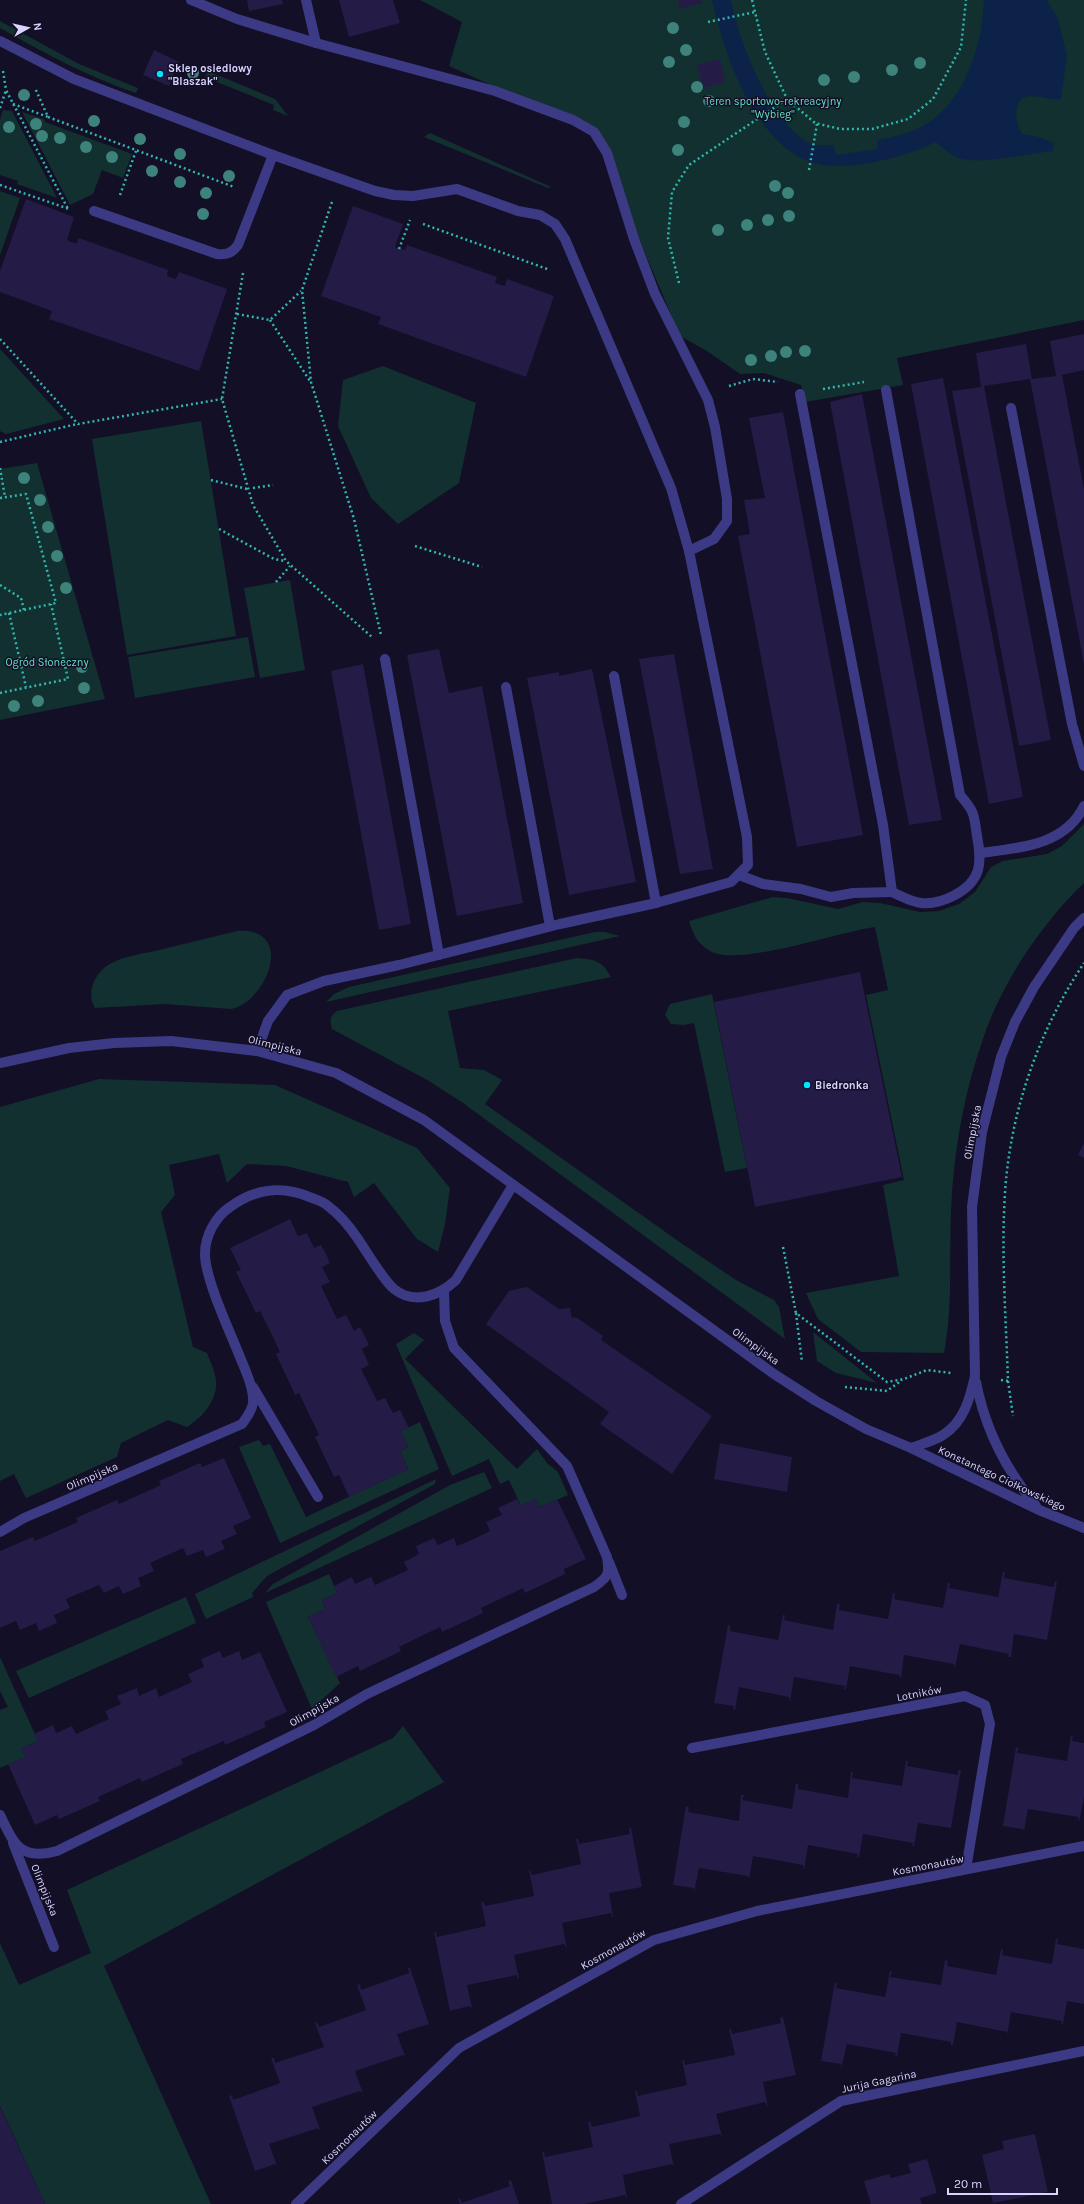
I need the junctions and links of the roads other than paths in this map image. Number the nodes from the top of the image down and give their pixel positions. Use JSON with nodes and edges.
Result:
{"nodes":[{"id":1,"x":193,"y":0,"type":"edge"},
{"id":2,"x":306,"y":0,"type":"edge"},
{"id":3,"x":0,"y":41,"type":"edge"},
{"id":4,"x":316,"y":42,"type":"junction"},
{"id":5,"x":274,"y":155,"type":"junction"},
{"id":6,"x":94,"y":211,"type":"road end"},
{"id":7,"x":886,"y":390,"type":"road end"},
{"id":8,"x":800,"y":394,"type":"road end"},
{"id":9,"x":1011,"y":408,"type":"dead end"},
{"id":10,"x":690,"y":551,"type":"junction"},
{"id":11,"x":385,"y":659,"type":"dead end"},
{"id":12,"x":614,"y":676,"type":"dead end"},
{"id":13,"x":506,"y":687,"type":"dead end"},
{"id":14,"x":1084,"y":766,"type":"edge"},
{"id":15,"x":1084,"y":806,"type":"edge"},
{"id":16,"x":980,"y":852,"type":"junction"},
{"id":17,"x":739,"y":875,"type":"junction"},
{"id":18,"x":892,"y":892,"type":"junction"},
{"id":19,"x":656,"y":903,"type":"junction"},
{"id":20,"x":1084,"y":918,"type":"edge"},
{"id":21,"x":550,"y":926,"type":"junction"},
{"id":22,"x":439,"y":955,"type":"junction"},
{"id":23,"x":257,"y":1050,"type":"junction"},
{"id":24,"x":0,"y":1063,"type":"edge"},
{"id":25,"x":513,"y":1185,"type":"junction"},
{"id":26,"x":444,"y":1291,"type":"junction"},
{"id":27,"x":975,"y":1376,"type":"junction"},
{"id":28,"x":250,"y":1382,"type":"junction"},
{"id":29,"x":911,"y":1448,"type":"junction"},
{"id":30,"x":318,"y":1497,"type":"dead end"},
{"id":31,"x":1039,"y":1510,"type":"junction"},
{"id":32,"x":1084,"y":1528,"type":"edge"},
{"id":33,"x":0,"y":1532,"type":"edge"},
{"id":34,"x":607,"y":1557,"type":"junction"},
{"id":35,"x":622,"y":1595,"type":"dead end"},
{"id":36,"x":692,"y":1748,"type":"dead end"},
{"id":37,"x":0,"y":1815,"type":"edge"},
{"id":38,"x":13,"y":1843,"type":"junction"},
{"id":39,"x":1084,"y":1846,"type":"edge"},
{"id":40,"x":966,"y":1870,"type":"junction"},
{"id":41,"x":54,"y":1947,"type":"dead end"},
{"id":42,"x":1084,"y":2051,"type":"edge"},
{"id":43,"x":296,"y":2204,"type":"edge"},
{"id":44,"x":681,"y":2204,"type":"edge"}],
"edges":[{"from":1,"to":4,"type":"street"},
{"from":2,"to":4,"type":"street"},
{"from":3,"to":5,"type":"street"},
{"from":4,"to":10,"type":"street"},
{"from":5,"to":6,"type":"street"},
{"from":5,"to":10,"type":"street"},
{"from":7,"to":16,"type":"street"},
{"from":8,"to":18,"type":"street"},
{"from":9,"to":14,"type":"street"},
{"from":10,"to":17,"type":"street"},
{"from":11,"to":22,"type":"street"},
{"from":12,"to":19,"type":"street"},
{"from":13,"to":21,"type":"street"},
{"from":15,"to":16,"type":"street"},
{"from":16,"to":18,"type":"street"},
{"from":17,"to":18,"type":"street"},
{"from":17,"to":19,"type":"street"},
{"from":19,"to":21,"type":"street"},
{"from":20,"to":27,"type":"street","name":"Olimpijska"},
{"from":21,"to":22,"type":"street"},
{"from":22,"to":23,"type":"street"},
{"from":23,"to":24,"type":"street","name":"Olimpijska"},
{"from":23,"to":25,"type":"street","name":"Olimpijska"},
{"from":25,"to":26,"type":"street","name":"Olimpijska"},
{"from":25,"to":29,"type":"street","name":"Olimpijska"},
{"from":26,"to":28,"type":"street","name":"Olimpijska"},
{"from":26,"to":34,"type":"street","name":"Olimpijska"},
{"from":27,"to":29,"type":"street","name":"Olimpijska"},
{"from":27,"to":31,"type":"street","name":"Olimpijska"},
{"from":28,"to":30,"type":"street","name":"Olimpijska"},
{"from":28,"to":33,"type":"street","name":"Olimpijska"},
{"from":29,"to":31,"type":"street","name":"Konstantego Ciołkowskiego"},
{"from":31,"to":32,"type":"street","name":"Konstantego Ciołkowskiego"},
{"from":34,"to":35,"type":"street","name":"Olimpijska"},
{"from":34,"to":38,"type":"street","name":"Olimpijska"},
{"from":36,"to":40,"type":"street","name":"Lotników"},
{"from":37,"to":38,"type":"street","name":"Olimpijska"},
{"from":38,"to":41,"type":"street","name":"Olimpijska"},
{"from":39,"to":40,"type":"street","name":"Kosmonautów"},
{"from":40,"to":43,"type":"street","name":"Kosmonautów"},
{"from":42,"to":44,"type":"street","name":"Jurija Gagarina"}]}
